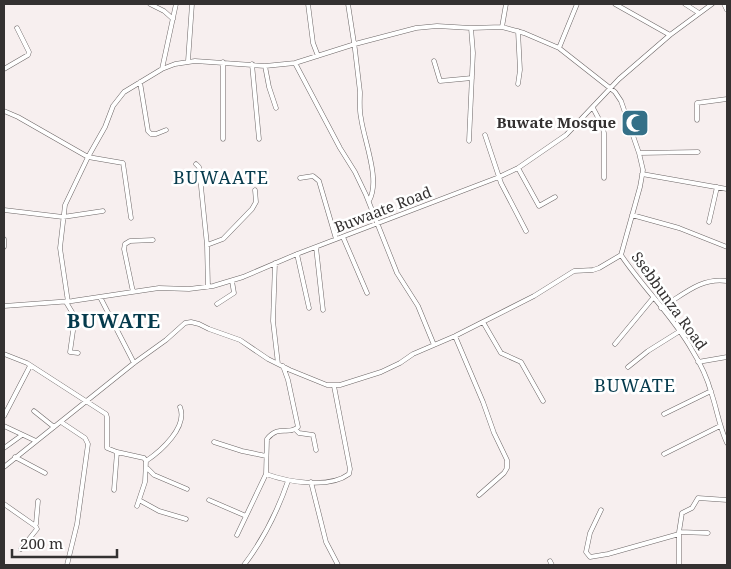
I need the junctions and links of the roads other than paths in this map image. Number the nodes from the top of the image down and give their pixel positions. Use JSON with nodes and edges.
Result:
{"nodes":[{"id":1,"x":150,"y":4,"type":"edge"},
{"id":2,"x":176,"y":4,"type":"edge"},
{"id":3,"x":192,"y":4,"type":"edge"},
{"id":4,"x":308,"y":4,"type":"edge"},
{"id":5,"x":348,"y":4,"type":"edge"},
{"id":6,"x":506,"y":4,"type":"edge"},
{"id":7,"x":577,"y":4,"type":"edge"},
{"id":8,"x":615,"y":4,"type":"edge"},
{"id":9,"x":685,"y":4,"type":"edge"},
{"id":10,"x":712,"y":4,"type":"edge"},
{"id":11,"x":724,"y":4,"type":"edge"},
{"id":12,"x":727,"y":10,"type":"edge"},
{"id":13,"x":699,"y":13,"type":"junction"},
{"id":14,"x":173,"y":19,"type":"junction"},
{"id":15,"x":502,"y":27,"type":"junction"},
{"id":16,"x":17,"y":28,"type":"dead end"},
{"id":17,"x":471,"y":28,"type":"junction"},
{"id":18,"x":518,"y":31,"type":"junction"},
{"id":19,"x":670,"y":35,"type":"junction"},
{"id":20,"x":355,"y":44,"type":"junction"},
{"id":21,"x":559,"y":48,"type":"junction"},
{"id":22,"x":318,"y":56,"type":"junction"},
{"id":23,"x":188,"y":61,"type":"junction"},
{"id":24,"x":434,"y":61,"type":"dead end"},
{"id":25,"x":223,"y":62,"type":"junction"},
{"id":26,"x":295,"y":63,"type":"junction"},
{"id":27,"x":252,"y":64,"type":"junction"},
{"id":28,"x":265,"y":66,"type":"junction"},
{"id":29,"x":162,"y":68,"type":"junction"},
{"id":30,"x":4,"y":69,"type":"edge"},
{"id":31,"x":472,"y":78,"type":"junction"},
{"id":32,"x":140,"y":82,"type":"junction"},
{"id":33,"x":518,"y":84,"type":"dead end"},
{"id":34,"x":610,"y":87,"type":"junction"},
{"id":35,"x":727,"y":100,"type":"edge"},
{"id":36,"x":276,"y":108,"type":"dead end"},
{"id":37,"x":592,"y":108,"type":"junction"},
{"id":38,"x":4,"y":111,"type":"edge"},
{"id":39,"x":697,"y":120,"type":"dead end"},
{"id":40,"x":166,"y":130,"type":"dead end"},
{"id":41,"x":485,"y":135,"type":"dead end"},
{"id":42,"x":223,"y":139,"type":"dead end"},
{"id":43,"x":259,"y":139,"type":"dead end"},
{"id":44,"x":469,"y":141,"type":"dead end"},
{"id":45,"x":698,"y":152,"type":"dead end"},
{"id":46,"x":639,"y":153,"type":"junction"},
{"id":47,"x":88,"y":157,"type":"junction"},
{"id":48,"x":196,"y":164,"type":"dead end"},
{"id":49,"x":518,"y":168,"type":"junction"},
{"id":50,"x":642,"y":174,"type":"junction"},
{"id":51,"x":499,"y":177,"type":"junction"},
{"id":52,"x":300,"y":178,"type":"dead end"},
{"id":53,"x":604,"y":178,"type":"dead end"},
{"id":54,"x":717,"y":187,"type":"junction"},
{"id":55,"x":727,"y":189,"type":"edge"},
{"id":56,"x":255,"y":190,"type":"dead end"},
{"id":57,"x":555,"y":197,"type":"dead end"},
{"id":58,"x":369,"y":201,"type":"junction"},
{"id":59,"x":4,"y":210,"type":"edge"},
{"id":60,"x":103,"y":212,"type":"dead end"},
{"id":61,"x":632,"y":215,"type":"junction"},
{"id":62,"x":63,"y":217,"type":"junction"},
{"id":63,"x":131,"y":218,"type":"dead end"},
{"id":64,"x":709,"y":222,"type":"dead end"},
{"id":65,"x":377,"y":224,"type":"junction"},
{"id":66,"x":526,"y":231,"type":"dead end"},
{"id":67,"x":343,"y":236,"type":"junction"},
{"id":68,"x":4,"y":239,"type":"edge"},
{"id":69,"x":336,"y":239,"type":"junction"},
{"id":70,"x":153,"y":240,"type":"dead end"},
{"id":71,"x":206,"y":245,"type":"junction"},
{"id":72,"x":4,"y":247,"type":"edge"},
{"id":73,"x":316,"y":247,"type":"junction"},
{"id":74,"x":727,"y":247,"type":"edge"},
{"id":75,"x":298,"y":254,"type":"junction"},
{"id":76,"x":621,"y":255,"type":"junction"},
{"id":77,"x":274,"y":263,"type":"junction"},
{"id":78,"x":232,"y":280,"type":"junction"},
{"id":79,"x":727,"y":281,"type":"edge"},
{"id":80,"x":208,"y":287,"type":"junction"},
{"id":81,"x":134,"y":292,"type":"junction"},
{"id":82,"x":367,"y":293,"type":"dead end"},
{"id":83,"x":100,"y":297,"type":"junction"},
{"id":84,"x":653,"y":298,"type":"junction"},
{"id":85,"x":67,"y":302,"type":"junction"},
{"id":86,"x":217,"y":304,"type":"dead end"},
{"id":87,"x":4,"y":306,"type":"edge"},
{"id":88,"x":309,"y":308,"type":"dead end"},
{"id":89,"x":662,"y":308,"type":"junction"},
{"id":90,"x":322,"y":310,"type":"dead end"},
{"id":91,"x":483,"y":322,"type":"junction"},
{"id":92,"x":680,"y":330,"type":"junction"},
{"id":93,"x":455,"y":336,"type":"junction"},
{"id":94,"x":615,"y":344,"type":"dead end"},
{"id":95,"x":434,"y":345,"type":"junction"},
{"id":96,"x":78,"y":353,"type":"dead end"},
{"id":97,"x":4,"y":354,"type":"edge"},
{"id":98,"x":727,"y":357,"type":"edge"},
{"id":99,"x":698,"y":362,"type":"junction"},
{"id":100,"x":134,"y":363,"type":"junction"},
{"id":101,"x":278,"y":364,"type":"junction"},
{"id":102,"x":30,"y":366,"type":"junction"},
{"id":103,"x":283,"y":366,"type":"junction"},
{"id":104,"x":628,"y":367,"type":"dead end"},
{"id":105,"x":334,"y":386,"type":"junction"},
{"id":106,"x":711,"y":391,"type":"junction"},
{"id":107,"x":87,"y":401,"type":"junction"},
{"id":108,"x":543,"y":401,"type":"dead end"},
{"id":109,"x":180,"y":408,"type":"dead end"},
{"id":110,"x":34,"y":411,"type":"dead end"},
{"id":111,"x":664,"y":414,"type":"dead end"},
{"id":112,"x":4,"y":416,"type":"edge"},
{"id":113,"x":61,"y":422,"type":"junction"},
{"id":114,"x":4,"y":426,"type":"edge"},
{"id":115,"x":720,"y":426,"type":"junction"},
{"id":116,"x":54,"y":427,"type":"junction"},
{"id":117,"x":296,"y":429,"type":"junction"},
{"id":118,"x":22,"y":434,"type":"junction"},
{"id":119,"x":36,"y":441,"type":"junction"},
{"id":120,"x":214,"y":442,"type":"dead end"},
{"id":121,"x":727,"y":443,"type":"edge"},
{"id":122,"x":4,"y":448,"type":"edge"},
{"id":123,"x":316,"y":450,"type":"dead end"},
{"id":124,"x":117,"y":452,"type":"junction"},
{"id":125,"x":664,"y":454,"type":"dead end"},
{"id":126,"x":266,"y":456,"type":"junction"},
{"id":127,"x":15,"y":457,"type":"junction"},
{"id":128,"x":146,"y":461,"type":"junction"},
{"id":129,"x":4,"y":467,"type":"edge"},
{"id":130,"x":147,"y":468,"type":"junction"},
{"id":131,"x":45,"y":473,"type":"dead end"},
{"id":132,"x":266,"y":474,"type":"junction"},
{"id":133,"x":288,"y":481,"type":"junction"},
{"id":134,"x":311,"y":482,"type":"junction"},
{"id":135,"x":187,"y":489,"type":"dead end"},
{"id":136,"x":114,"y":490,"type":"dead end"},
{"id":137,"x":479,"y":495,"type":"dead end"},
{"id":138,"x":139,"y":500,"type":"junction"},
{"id":139,"x":209,"y":500,"type":"dead end"},
{"id":140,"x":727,"y":500,"type":"edge"},
{"id":141,"x":38,"y":501,"type":"dead end"},
{"id":142,"x":4,"y":504,"type":"edge"},
{"id":143,"x":137,"y":506,"type":"dead end"},
{"id":144,"x":8,"y":508,"type":"junction"},
{"id":145,"x":601,"y":510,"type":"dead end"},
{"id":146,"x":4,"y":512,"type":"edge"},
{"id":147,"x":246,"y":516,"type":"junction"},
{"id":148,"x":186,"y":519,"type":"dead end"},
{"id":149,"x":35,"y":525,"type":"junction"},
{"id":150,"x":679,"y":533,"type":"junction"},
{"id":151,"x":708,"y":533,"type":"dead end"},
{"id":152,"x":237,"y":535,"type":"dead end"},
{"id":153,"x":21,"y":549,"type":"dead end"},
{"id":154,"x":67,"y":565,"type":"edge"},
{"id":155,"x":244,"y":565,"type":"edge"},
{"id":156,"x":338,"y":565,"type":"edge"},
{"id":157,"x":679,"y":565,"type":"edge"}],
"edges":[{"from":1,"to":14,"type":"street"},
{"from":2,"to":14,"type":"street"},
{"from":3,"to":23,"type":"street"},
{"from":4,"to":22,"type":"street"},
{"from":5,"to":20,"type":"street"},
{"from":6,"to":15,"type":"street"},
{"from":7,"to":21,"type":"street"},
{"from":8,"to":19,"type":"street"},
{"from":9,"to":13,"type":"street"},
{"from":10,"to":13,"type":"street","name":"Buwaate Road"},
{"from":11,"to":12,"type":"street"},
{"from":13,"to":19,"type":"street","name":"Buwaate Road"},
{"from":14,"to":29,"type":"street"},
{"from":15,"to":17,"type":"street","name":"Ssebbunza Road"},
{"from":15,"to":18,"type":"street","name":"Ssebbunza Road"},
{"from":16,"to":30,"type":"street"},
{"from":17,"to":20,"type":"street","name":"Ssebbunza Road"},
{"from":17,"to":31,"type":"street"},
{"from":18,"to":21,"type":"street","name":"Ssebbunza Road"},
{"from":18,"to":33,"type":"street"},
{"from":19,"to":34,"type":"street","name":"Buwaate Road"},
{"from":20,"to":22,"type":"street","name":"Ssebbunza Road"},
{"from":20,"to":58,"type":"street"},
{"from":21,"to":34,"type":"street","name":"Ssebbunza Road"},
{"from":22,"to":26,"type":"street","name":"Ssebbunza Road"},
{"from":23,"to":25,"type":"street","name":"Ssebbunza Road"},
{"from":23,"to":29,"type":"street","name":"Ssebbunza Road"},
{"from":24,"to":31,"type":"street"},
{"from":25,"to":27,"type":"street","name":"Ssebbunza Road"},
{"from":25,"to":42,"type":"street"},
{"from":26,"to":28,"type":"street","name":"Ssebbunza Road"},
{"from":26,"to":58,"type":"street"},
{"from":27,"to":28,"type":"street","name":"Ssebbunza Road"},
{"from":27,"to":43,"type":"street"},
{"from":28,"to":36,"type":"street"},
{"from":29,"to":32,"type":"street","name":"Ssebbunza Road"},
{"from":31,"to":44,"type":"street"},
{"from":32,"to":40,"type":"street"},
{"from":32,"to":47,"type":"street","name":"Ssebbunza Road"},
{"from":34,"to":37,"type":"street","name":"Buwaate Road"},
{"from":34,"to":46,"type":"street","name":"Ssebbunza Road"},
{"from":35,"to":39,"type":"street"},
{"from":37,"to":49,"type":"street","name":"Buwaate Road"},
{"from":37,"to":53,"type":"street"},
{"from":38,"to":47,"type":"street"},
{"from":41,"to":51,"type":"street"},
{"from":45,"to":46,"type":"street"},
{"from":46,"to":50,"type":"street","name":"Ssebbunza Road"},
{"from":47,"to":62,"type":"street","name":"Ssebbunza Road"},
{"from":47,"to":63,"type":"street"},
{"from":48,"to":71,"type":"street"},
{"from":49,"to":51,"type":"street","name":"Buwaate Road"},
{"from":49,"to":57,"type":"street"},
{"from":50,"to":54,"type":"street"},
{"from":50,"to":61,"type":"street","name":"Ssebbunza Road"},
{"from":51,"to":65,"type":"street","name":"Buwaate Road"},
{"from":51,"to":66,"type":"street"},
{"from":52,"to":69,"type":"street"},
{"from":54,"to":55,"type":"street"},
{"from":54,"to":64,"type":"street"},
{"from":56,"to":71,"type":"street"},
{"from":58,"to":65,"type":"street"},
{"from":59,"to":62,"type":"street"},
{"from":60,"to":62,"type":"street"},
{"from":61,"to":74,"type":"street"},
{"from":61,"to":76,"type":"street","name":"Ssebbunza Road"},
{"from":62,"to":85,"type":"street","name":"Ssebbunza Road"},
{"from":65,"to":67,"type":"street","name":"Buwaate Road"},
{"from":65,"to":95,"type":"street"},
{"from":67,"to":69,"type":"street","name":"Buwaate Road"},
{"from":67,"to":82,"type":"street"},
{"from":68,"to":72,"type":"street"},
{"from":69,"to":73,"type":"street","name":"Buwaate Road"},
{"from":70,"to":81,"type":"street"},
{"from":71,"to":80,"type":"street"},
{"from":73,"to":75,"type":"street","name":"Buwaate Road"},
{"from":73,"to":90,"type":"street"},
{"from":75,"to":77,"type":"street","name":"Buwaate Road"},
{"from":75,"to":88,"type":"street"},
{"from":76,"to":84,"type":"street","name":"Ssebbunza Road"},
{"from":76,"to":91,"type":"street"},
{"from":77,"to":78,"type":"street","name":"Buwaate Road"},
{"from":77,"to":101,"type":"street"},
{"from":78,"to":80,"type":"street","name":"Buwaate Road"},
{"from":78,"to":86,"type":"street"},
{"from":79,"to":89,"type":"street"},
{"from":80,"to":81,"type":"street","name":"Buwaate Road"},
{"from":81,"to":83,"type":"street","name":"Buwaate Road"},
{"from":83,"to":85,"type":"street","name":"Buwaate Road"},
{"from":83,"to":100,"type":"street"},
{"from":84,"to":89,"type":"street","name":"Ssebbunza Road"},
{"from":84,"to":94,"type":"street"},
{"from":85,"to":87,"type":"street","name":"Buwaate Road"},
{"from":85,"to":96,"type":"street","name":"Ssebbunza Road"},
{"from":89,"to":92,"type":"street","name":"Ssebbunza Road"},
{"from":91,"to":93,"type":"street"},
{"from":91,"to":108,"type":"street"},
{"from":92,"to":99,"type":"street","name":"Ssebbunza Road"},
{"from":92,"to":104,"type":"street"},
{"from":93,"to":95,"type":"street"},
{"from":93,"to":137,"type":"street"},
{"from":95,"to":105,"type":"street"},
{"from":97,"to":102,"type":"street"},
{"from":98,"to":99,"type":"street"},
{"from":99,"to":106,"type":"street","name":"Ssebbunza Road"},
{"from":100,"to":101,"type":"street"},
{"from":100,"to":107,"type":"street"},
{"from":101,"to":103,"type":"street"},
{"from":102,"to":107,"type":"street"},
{"from":102,"to":112,"type":"street"},
{"from":103,"to":105,"type":"street"},
{"from":103,"to":117,"type":"street"},
{"from":105,"to":134,"type":"street"},
{"from":106,"to":111,"type":"street"},
{"from":106,"to":115,"type":"street","name":"Ssebbunza Road"},
{"from":107,"to":113,"type":"street"},
{"from":107,"to":124,"type":"street"},
{"from":109,"to":128,"type":"street"},
{"from":110,"to":116,"type":"street"},
{"from":113,"to":116,"type":"street"},
{"from":113,"to":154,"type":"street"},
{"from":114,"to":118,"type":"street"},
{"from":115,"to":121,"type":"street","name":"Ssebbunza Road"},
{"from":115,"to":125,"type":"street"},
{"from":116,"to":119,"type":"street"},
{"from":117,"to":123,"type":"street"},
{"from":117,"to":126,"type":"street"},
{"from":118,"to":119,"type":"street"},
{"from":118,"to":122,"type":"street"},
{"from":119,"to":127,"type":"street"},
{"from":120,"to":126,"type":"street"},
{"from":124,"to":128,"type":"street"},
{"from":124,"to":136,"type":"street"},
{"from":126,"to":132,"type":"street"},
{"from":127,"to":129,"type":"street"},
{"from":127,"to":131,"type":"street"},
{"from":128,"to":130,"type":"street"},
{"from":130,"to":135,"type":"street"},
{"from":130,"to":138,"type":"street"},
{"from":132,"to":133,"type":"street"},
{"from":132,"to":147,"type":"street"},
{"from":133,"to":134,"type":"street"},
{"from":133,"to":155,"type":"street"},
{"from":134,"to":156,"type":"street"},
{"from":138,"to":143,"type":"street"},
{"from":138,"to":148,"type":"street"},
{"from":139,"to":147,"type":"street"},
{"from":140,"to":150,"type":"street"},
{"from":141,"to":149,"type":"street"},
{"from":142,"to":144,"type":"street"},
{"from":144,"to":146,"type":"street"},
{"from":144,"to":149,"type":"street"},
{"from":145,"to":150,"type":"street"},
{"from":147,"to":152,"type":"street"},
{"from":149,"to":153,"type":"street"},
{"from":150,"to":151,"type":"street"},
{"from":150,"to":157,"type":"street"}]}
